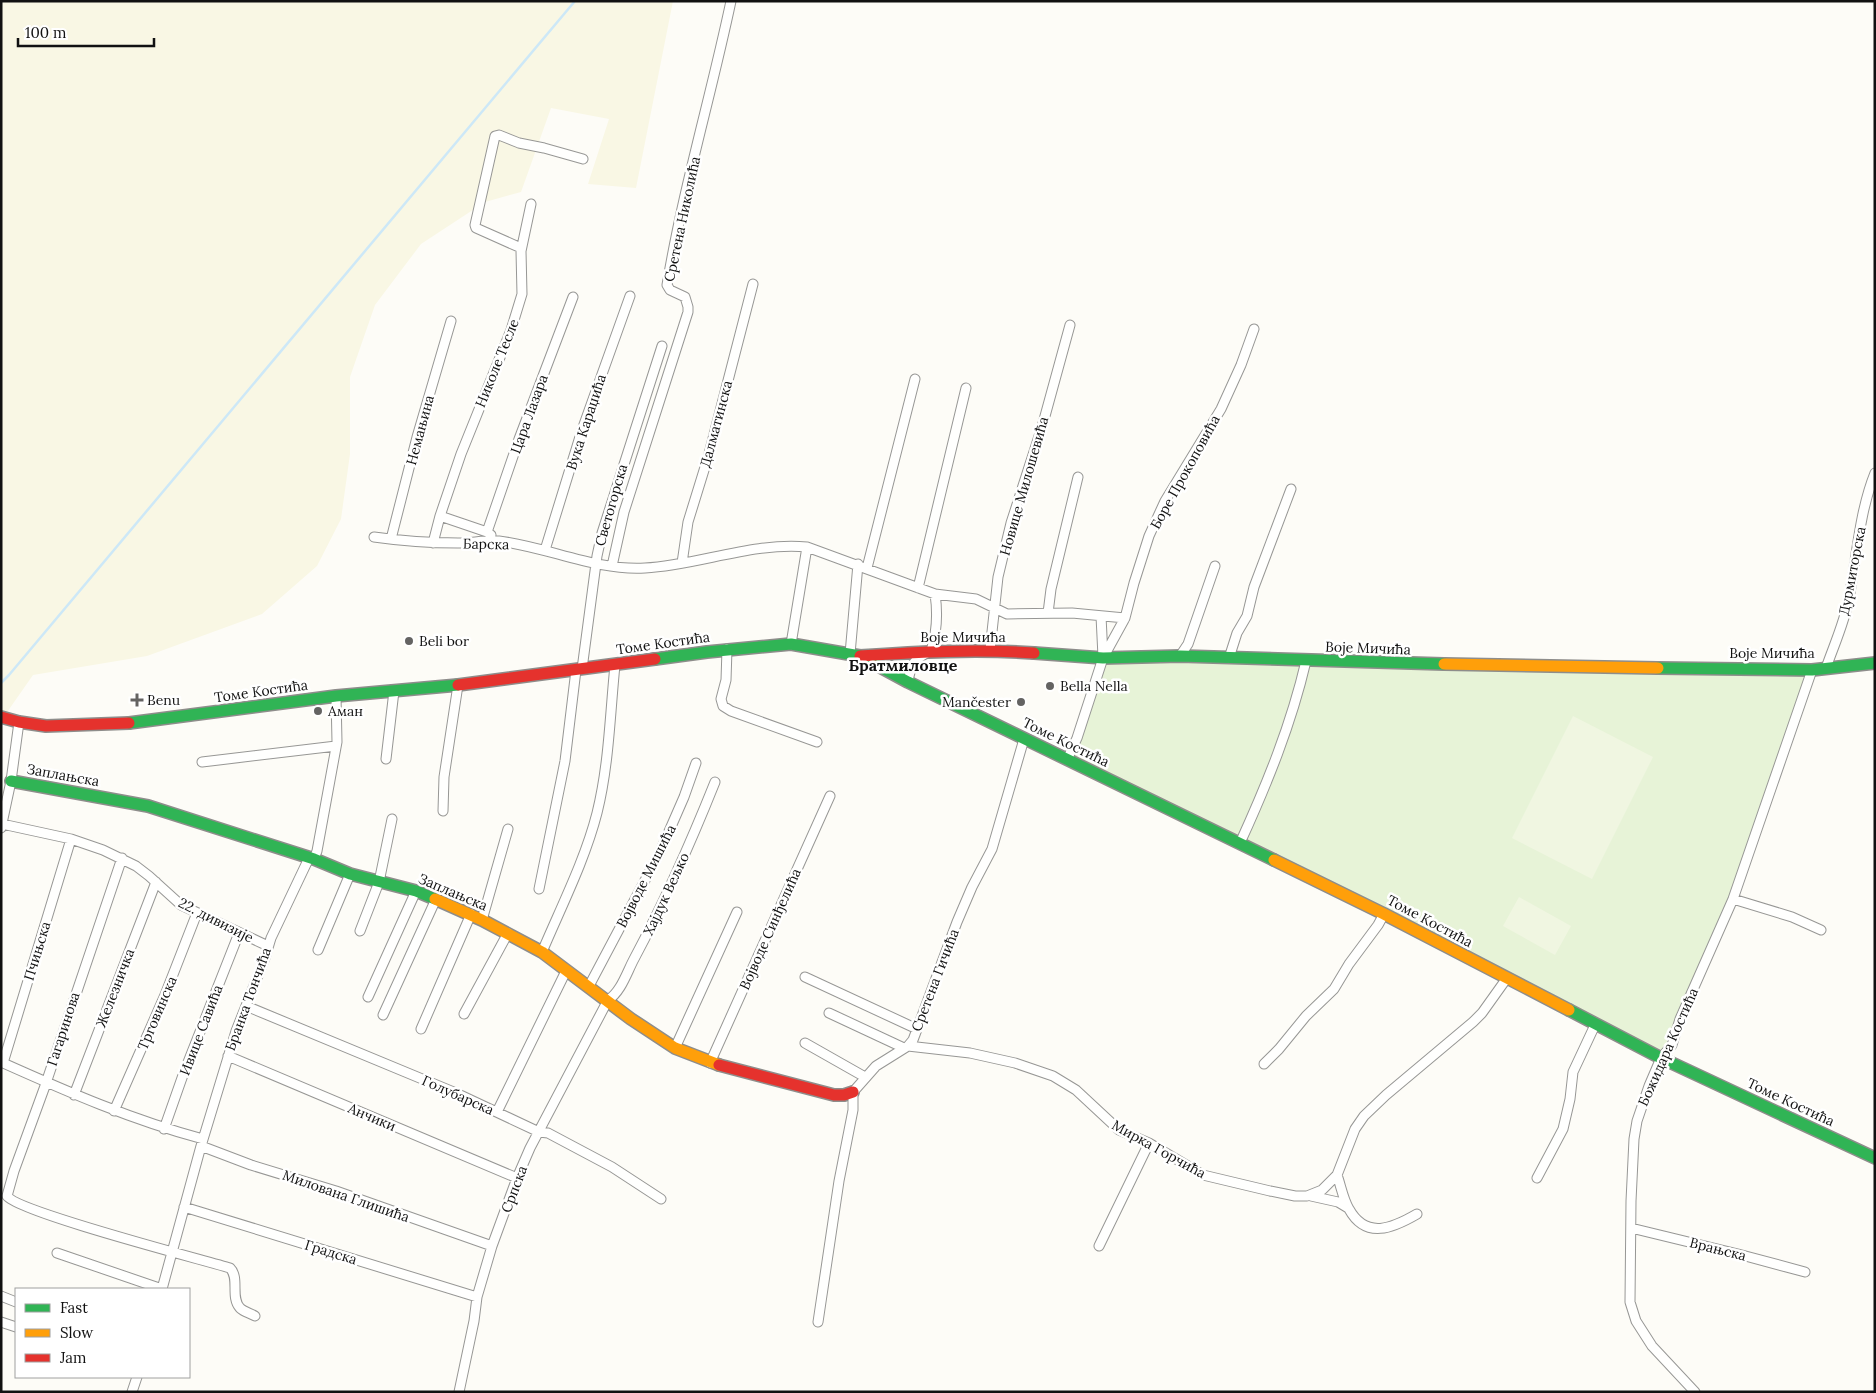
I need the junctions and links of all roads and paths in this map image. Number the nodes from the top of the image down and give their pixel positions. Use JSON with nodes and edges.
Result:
{"nodes":[{"id":1,"x":731,"y":1,"type":"edge"},
{"id":2,"x":583,"y":159,"type":"dead end"},
{"id":3,"x":531,"y":204,"type":"dead end"},
{"id":4,"x":521,"y":248,"type":"junction"},
{"id":5,"x":753,"y":284,"type":"dead end"},
{"id":6,"x":630,"y":296,"type":"dead end"},
{"id":7,"x":573,"y":297,"type":"dead end"},
{"id":8,"x":451,"y":321,"type":"dead end"},
{"id":9,"x":1070,"y":324,"type":"dead end"},
{"id":10,"x":1254,"y":329,"type":"dead end"},
{"id":11,"x":662,"y":346,"type":"dead end"},
{"id":12,"x":915,"y":379,"type":"dead end"},
{"id":13,"x":966,"y":388,"type":"dead end"},
{"id":14,"x":1875,"y":473,"type":"edge"},
{"id":15,"x":1078,"y":477,"type":"dead end"},
{"id":16,"x":1291,"y":489,"type":"dead end"},
{"id":17,"x":440,"y":516,"type":"junction"},
{"id":18,"x":487,"y":532,"type":"junction"},
{"id":19,"x":374,"y":537,"type":"dead end"},
{"id":20,"x":391,"y":539,"type":"junction"},
{"id":21,"x":497,"y":541,"type":"junction"},
{"id":22,"x":433,"y":543,"type":"junction"},
{"id":23,"x":806,"y":547,"type":"junction"},
{"id":24,"x":545,"y":550,"type":"junction"},
{"id":25,"x":596,"y":563,"type":"junction"},
{"id":26,"x":682,"y":564,"type":"junction"},
{"id":27,"x":612,"y":566,"type":"junction"},
{"id":28,"x":862,"y":566,"type":"junction"},
{"id":29,"x":1215,"y":566,"type":"dead end"},
{"id":30,"x":918,"y":588,"type":"junction"},
{"id":31,"x":935,"y":594,"type":"junction"},
{"id":32,"x":996,"y":609,"type":"junction"},
{"id":33,"x":1048,"y":613,"type":"junction"},
{"id":34,"x":1101,"y":616,"type":"junction"},
{"id":35,"x":1125,"y":618,"type":"junction"},
{"id":36,"x":791,"y":644,"type":"junction"},
{"id":37,"x":727,"y":649,"type":"junction"},
{"id":38,"x":990,"y":650,"type":"junction"},
{"id":39,"x":931,"y":651,"type":"junction"},
{"id":40,"x":855,"y":655,"type":"junction"},
{"id":41,"x":1180,"y":656,"type":"junction"},
{"id":42,"x":1103,"y":658,"type":"junction"},
{"id":43,"x":1229,"y":658,"type":"junction"},
{"id":44,"x":1306,"y":661,"type":"junction"},
{"id":45,"x":1875,"y":663,"type":"edge"},
{"id":46,"x":615,"y":665,"type":"junction"},
{"id":47,"x":1826,"y":668,"type":"junction"},
{"id":48,"x":579,"y":670,"type":"junction"},
{"id":49,"x":1812,"y":670,"type":"junction"},
{"id":50,"x":908,"y":682,"type":"junction"},
{"id":51,"x":458,"y":685,"type":"junction"},
{"id":52,"x":394,"y":691,"type":"junction"},
{"id":53,"x":336,"y":696,"type":"junction"},
{"id":54,"x":1,"y":717,"type":"edge"},
{"id":55,"x":19,"y":722,"type":"junction"},
{"id":56,"x":1024,"y":739,"type":"junction"},
{"id":57,"x":817,"y":742,"type":"dead end"},
{"id":58,"x":336,"y":746,"type":"junction"},
{"id":59,"x":386,"y":759,"type":"dead end"},
{"id":60,"x":1068,"y":760,"type":"junction"},
{"id":61,"x":202,"y":762,"type":"dead end"},
{"id":62,"x":696,"y":763,"type":"dead end"},
{"id":63,"x":11,"y":781,"type":"junction"},
{"id":64,"x":715,"y":782,"type":"dead end"},
{"id":65,"x":830,"y":796,"type":"dead end"},
{"id":66,"x":443,"y":811,"type":"dead end"},
{"id":67,"x":392,"y":819,"type":"dead end"},
{"id":68,"x":2,"y":826,"type":"edge"},
{"id":69,"x":508,"y":828,"type":"dead end"},
{"id":70,"x":71,"y":839,"type":"junction"},
{"id":71,"x":1240,"y":843,"type":"junction"},
{"id":72,"x":122,"y":858,"type":"junction"},
{"id":73,"x":311,"y":858,"type":"junction"},
{"id":74,"x":350,"y":874,"type":"junction"},
{"id":75,"x":156,"y":882,"type":"junction"},
{"id":76,"x":379,"y":882,"type":"junction"},
{"id":77,"x":538,"y":889,"type":"dead end"},
{"id":78,"x":416,"y":891,"type":"junction"},
{"id":79,"x":436,"y":899,"type":"junction"},
{"id":80,"x":1733,"y":899,"type":"junction"},
{"id":81,"x":737,"y":912,"type":"dead end"},
{"id":82,"x":197,"y":913,"type":"junction"},
{"id":83,"x":471,"y":914,"type":"junction"},
{"id":84,"x":1384,"y":914,"type":"junction"},
{"id":85,"x":482,"y":920,"type":"junction"},
{"id":86,"x":1821,"y":930,"type":"dead end"},
{"id":87,"x":360,"y":931,"type":"dead end"},
{"id":88,"x":239,"y":933,"type":"junction"},
{"id":89,"x":508,"y":933,"type":"junction"},
{"id":90,"x":268,"y":946,"type":"junction"},
{"id":91,"x":318,"y":950,"type":"dead end"},
{"id":92,"x":542,"y":952,"type":"junction"},
{"id":93,"x":566,"y":971,"type":"junction"},
{"id":94,"x":805,"y":977,"type":"dead end"},
{"id":95,"x":1507,"y":978,"type":"junction"},
{"id":96,"x":589,"y":986,"type":"junction"},
{"id":97,"x":368,"y":996,"type":"dead end"},
{"id":98,"x":608,"y":1000,"type":"junction"},
{"id":99,"x":246,"y":1006,"type":"junction"},
{"id":100,"x":829,"y":1013,"type":"dead end"},
{"id":101,"x":464,"y":1014,"type":"dead end"},
{"id":102,"x":383,"y":1015,"type":"dead end"},
{"id":103,"x":1595,"y":1025,"type":"junction"},
{"id":104,"x":421,"y":1028,"type":"dead end"},
{"id":105,"x":918,"y":1029,"type":"junction"},
{"id":106,"x":805,"y":1043,"type":"dead end"},
{"id":107,"x":906,"y":1047,"type":"junction"},
{"id":108,"x":675,"y":1048,"type":"junction"},
{"id":109,"x":228,"y":1056,"type":"junction"},
{"id":110,"x":1661,"y":1058,"type":"junction"},
{"id":111,"x":2,"y":1063,"type":"edge"},
{"id":112,"x":710,"y":1063,"type":"junction"},
{"id":113,"x":1264,"y":1064,"type":"dead end"},
{"id":114,"x":865,"y":1077,"type":"junction"},
{"id":115,"x":45,"y":1082,"type":"junction"},
{"id":116,"x":853,"y":1092,"type":"junction"},
{"id":117,"x":74,"y":1095,"type":"junction"},
{"id":118,"x":114,"y":1111,"type":"junction"},
{"id":119,"x":497,"y":1112,"type":"junction"},
{"id":120,"x":164,"y":1129,"type":"junction"},
{"id":121,"x":539,"y":1132,"type":"junction"},
{"id":122,"x":202,"y":1142,"type":"junction"},
{"id":123,"x":1149,"y":1143,"type":"junction"},
{"id":124,"x":1875,"y":1158,"type":"edge"},
{"id":125,"x":1338,"y":1175,"type":"junction"},
{"id":126,"x":517,"y":1178,"type":"junction"},
{"id":127,"x":1537,"y":1178,"type":"dead end"},
{"id":128,"x":1308,"y":1195,"type":"junction"},
{"id":129,"x":661,"y":1199,"type":"dead end"},
{"id":130,"x":184,"y":1207,"type":"junction"},
{"id":131,"x":1348,"y":1208,"type":"junction"},
{"id":132,"x":1418,"y":1214,"type":"dead end"},
{"id":133,"x":1630,"y":1228,"type":"junction"},
{"id":134,"x":492,"y":1246,"type":"junction"},
{"id":135,"x":1099,"y":1246,"type":"dead end"},
{"id":136,"x":173,"y":1252,"type":"junction"},
{"id":137,"x":57,"y":1253,"type":"dead end"},
{"id":138,"x":1805,"y":1272,"type":"dead end"},
{"id":139,"x":159,"y":1288,"type":"edge"},
{"id":140,"x":162,"y":1288,"type":"edge"},
{"id":141,"x":1,"y":1296,"type":"edge"},
{"id":142,"x":477,"y":1297,"type":"junction"},
{"id":143,"x":15,"y":1302,"type":"edge"},
{"id":144,"x":255,"y":1316,"type":"dead end"},
{"id":145,"x":1,"y":1322,"type":"edge"},
{"id":146,"x":818,"y":1322,"type":"dead end"},
{"id":147,"x":15,"y":1327,"type":"edge"},
{"id":148,"x":137,"y":1378,"type":"edge"},
{"id":149,"x":132,"y":1392,"type":"edge"},
{"id":150,"x":459,"y":1392,"type":"edge"},
{"id":151,"x":1695,"y":1392,"type":"edge"}],
"edges":[{"from":1,"to":27,"type":"street","name":"Сретена Николића"},
{"from":2,"to":4,"type":"street"},
{"from":3,"to":4,"type":"street","name":"Николе Тесле"},
{"from":4,"to":17,"type":"street","name":"Николе Тесле"},
{"from":5,"to":26,"type":"street","name":"Далматинска"},
{"from":6,"to":24,"type":"street","name":"Вука Караџића"},
{"from":7,"to":18,"type":"street","name":"Цара Лазара"},
{"from":8,"to":20,"type":"street","name":"Немањина"},
{"from":9,"to":32,"type":"street","name":"Новице Милошевића"},
{"from":10,"to":35,"type":"street","name":"Боре Прокоповића"},
{"from":11,"to":25,"type":"street","name":"Светогорска"},
{"from":12,"to":28,"type":"street"},
{"from":13,"to":30,"type":"street"},
{"from":14,"to":47,"type":"street","name":"Дурмиторска"},
{"from":15,"to":33,"type":"street"},
{"from":16,"to":43,"type":"street"},
{"from":17,"to":18,"type":"street"},
{"from":17,"to":22,"type":"street","name":"Николе Тесле"},
{"from":18,"to":21,"type":"street"},
{"from":19,"to":20,"type":"street","name":"Барска"},
{"from":20,"to":22,"type":"street","name":"Барска"},
{"from":21,"to":22,"type":"street","name":"Барска"},
{"from":21,"to":24,"type":"street","name":"Барска"},
{"from":23,"to":26,"type":"street","name":"Воје Мичића"},
{"from":23,"to":28,"type":"street","name":"Воје Мичића"},
{"from":23,"to":36,"type":"street"},
{"from":24,"to":25,"type":"street","name":"Барска"},
{"from":25,"to":27,"type":"street","name":"Воје Мичића"},
{"from":25,"to":48,"type":"street","name":"Светогорска"},
{"from":26,"to":27,"type":"street","name":"Воје Мичића"},
{"from":28,"to":30,"type":"street","name":"Воје Мичића"},
{"from":28,"to":40,"type":"street"},
{"from":29,"to":41,"type":"street"},
{"from":30,"to":31,"type":"street","name":"Воје Мичића"},
{"from":31,"to":32,"type":"street","name":"Воје Мичића"},
{"from":31,"to":39,"type":"street"},
{"from":32,"to":33,"type":"street","name":"Воје Мичића"},
{"from":32,"to":38,"type":"street","name":"Новице Милошевића"},
{"from":33,"to":34,"type":"street","name":"Воје Мичића"},
{"from":34,"to":35,"type":"street","name":"Воје Мичића"},
{"from":34,"to":42,"type":"street"},
{"from":35,"to":42,"type":"street","name":"Боре Прокоповића"},
{"from":36,"to":37,"type":"street","name":"Томе Костића"},
{"from":36,"to":40,"type":"street","name":"Томе Костића"},
{"from":37,"to":46,"type":"street","name":"Томе Костића"},
{"from":37,"to":57,"type":"street"},
{"from":38,"to":39,"type":"street","name":"Воје Мичића"},
{"from":38,"to":42,"type":"street","name":"Воје Мичића"},
{"from":39,"to":40,"type":"street","name":"Воје Мичића"},
{"from":39,"to":50,"type":"street"},
{"from":40,"to":50,"type":"street","name":"Томе Костића"},
{"from":41,"to":42,"type":"street","name":"Воје Мичића"},
{"from":41,"to":43,"type":"street","name":"Воје Мичића"},
{"from":42,"to":60,"type":"street","name":"Боре Прокоповића"},
{"from":43,"to":44,"type":"street","name":"Воје Мичића"},
{"from":44,"to":49,"type":"street","name":"Воје Мичића"},
{"from":44,"to":71,"type":"street"},
{"from":45,"to":47,"type":"street","name":"Воје Мичића"},
{"from":46,"to":48,"type":"street","name":"Томе Костића"},
{"from":46,"to":92,"type":"street"},
{"from":47,"to":49,"type":"street","name":"Воје Мичића"},
{"from":48,"to":51,"type":"street","name":"Томе Костића"},
{"from":48,"to":77,"type":"street","name":"Светогорска"},
{"from":49,"to":80,"type":"street","name":"Божидара Костића"},
{"from":50,"to":56,"type":"street","name":"Томе Костића"},
{"from":51,"to":52,"type":"street","name":"Томе Костића"},
{"from":51,"to":66,"type":"street"},
{"from":52,"to":53,"type":"street","name":"Томе Костића"},
{"from":52,"to":59,"type":"street"},
{"from":53,"to":55,"type":"street","name":"Томе Костића"},
{"from":53,"to":58,"type":"street","name":"Бранка Тончића"},
{"from":54,"to":55,"type":"street","name":"Томе Костића"},
{"from":55,"to":63,"type":"street"},
{"from":56,"to":60,"type":"street","name":"Томе Костића"},
{"from":56,"to":105,"type":"street","name":"Сретена Гичића"},
{"from":58,"to":61,"type":"street"},
{"from":58,"to":73,"type":"street","name":"Бранка Тончића"},
{"from":60,"to":71,"type":"street","name":"Томе Костића"},
{"from":62,"to":96,"type":"street","name":"Војводе Мишића"},
{"from":63,"to":68,"type":"street"},
{"from":63,"to":73,"type":"street","name":"Заплањска"},
{"from":64,"to":98,"type":"street","name":"Хајдук Вељко"},
{"from":65,"to":112,"type":"street","name":"Војводе Синђелића"},
{"from":67,"to":76,"type":"street"},
{"from":68,"to":70,"type":"street","name":"22. дивизије"},
{"from":69,"to":85,"type":"street"},
{"from":70,"to":72,"type":"street","name":"22. дивизије"},
{"from":70,"to":111,"type":"street","name":"Пчињска"},
{"from":71,"to":84,"type":"street","name":"Томе Костића"},
{"from":72,"to":75,"type":"street","name":"22. дивизије"},
{"from":72,"to":115,"type":"street","name":"Гагаринова"},
{"from":73,"to":74,"type":"street","name":"Заплањска"},
{"from":73,"to":90,"type":"street","name":"Бранка Тончића"},
{"from":74,"to":76,"type":"street","name":"Заплањска"},
{"from":74,"to":91,"type":"street"},
{"from":75,"to":82,"type":"street","name":"22. дивизије"},
{"from":75,"to":117,"type":"street","name":"Железничка"},
{"from":76,"to":78,"type":"street","name":"Заплањска"},
{"from":76,"to":87,"type":"street"},
{"from":78,"to":79,"type":"street","name":"Заплањска"},
{"from":78,"to":97,"type":"street"},
{"from":79,"to":83,"type":"street","name":"Заплањска"},
{"from":79,"to":102,"type":"street"},
{"from":80,"to":86,"type":"street"},
{"from":80,"to":110,"type":"street","name":"Божидара Костића"},
{"from":81,"to":108,"type":"street"},
{"from":82,"to":88,"type":"street","name":"22. дивизије"},
{"from":82,"to":118,"type":"street","name":"Трговинска"},
{"from":83,"to":85,"type":"street","name":"Заплањска"},
{"from":83,"to":104,"type":"street"},
{"from":84,"to":95,"type":"street","name":"Томе Костића"},
{"from":84,"to":113,"type":"street"},
{"from":85,"to":89,"type":"street","name":"Заплањска"},
{"from":88,"to":90,"type":"street","name":"22. дивизије"},
{"from":88,"to":120,"type":"street","name":"Ивице Савића"},
{"from":89,"to":92,"type":"street","name":"Заплањска"},
{"from":89,"to":101,"type":"street"},
{"from":90,"to":99,"type":"street","name":"Бранка Тончића"},
{"from":92,"to":93,"type":"street","name":"Заплањска"},
{"from":93,"to":96,"type":"street","name":"Заплањска"},
{"from":93,"to":119,"type":"street"},
{"from":94,"to":105,"type":"street"},
{"from":95,"to":103,"type":"street","name":"Томе Костића"},
{"from":95,"to":125,"type":"street"},
{"from":96,"to":98,"type":"street","name":"Заплањска"},
{"from":98,"to":108,"type":"street","name":"Заплањска"},
{"from":98,"to":121,"type":"street","name":"Српска"},
{"from":99,"to":109,"type":"street","name":"Бранка Тончића"},
{"from":99,"to":119,"type":"street","name":"Голубарска"},
{"from":100,"to":107,"type":"street","name":"Мирка Горчића"},
{"from":103,"to":110,"type":"street","name":"Томе Костића"},
{"from":103,"to":127,"type":"street"},
{"from":105,"to":107,"type":"street","name":"Сретена Гичића"},
{"from":106,"to":114,"type":"street"},
{"from":107,"to":114,"type":"street","name":"Сретена Гичића"},
{"from":107,"to":123,"type":"street","name":"Мирка Горчића"},
{"from":108,"to":112,"type":"street","name":"Заплањска"},
{"from":109,"to":122,"type":"street","name":"Бранка Тончића"},
{"from":109,"to":126,"type":"street","name":"Анчики"},
{"from":110,"to":124,"type":"street","name":"Томе Костића"},
{"from":110,"to":133,"type":"street","name":"Божидара Костића"},
{"from":111,"to":115,"type":"street","name":"Милована Глишића"},
{"from":112,"to":116,"type":"street","name":"Заплањска"},
{"from":114,"to":116,"type":"street","name":"Сретена Гичића"},
{"from":115,"to":117,"type":"street","name":"Милована Глишића"},
{"from":115,"to":136,"type":"street","name":"Гагаринова"},
{"from":116,"to":146,"type":"street"},
{"from":117,"to":118,"type":"street","name":"Милована Глишића"},
{"from":118,"to":120,"type":"street","name":"Милована Глишића"},
{"from":119,"to":121,"type":"street","name":"Голубарска"},
{"from":120,"to":122,"type":"street","name":"Милована Глишића"},
{"from":121,"to":126,"type":"street","name":"Српска"},
{"from":121,"to":129,"type":"street","name":"Голубарска"},
{"from":122,"to":130,"type":"street","name":"Бранка Тончића"},
{"from":122,"to":134,"type":"street","name":"Милована Глишића"},
{"from":123,"to":128,"type":"street","name":"Мирка Горчића"},
{"from":123,"to":135,"type":"street"},
{"from":125,"to":128,"type":"street"},
{"from":125,"to":131,"type":"street"},
{"from":126,"to":134,"type":"street","name":"Српска"},
{"from":128,"to":131,"type":"street","name":"Мирка Горчића"},
{"from":130,"to":136,"type":"street","name":"Бранка Тончића"},
{"from":130,"to":142,"type":"street","name":"Градска"},
{"from":131,"to":132,"type":"street"},
{"from":133,"to":138,"type":"street","name":"Врањска"},
{"from":133,"to":151,"type":"street","name":"Божидара Костића"},
{"from":134,"to":142,"type":"street","name":"Српска"},
{"from":136,"to":140,"type":"street","name":"Бранка Тончића"},
{"from":136,"to":144,"type":"street"},
{"from":137,"to":139,"type":"street"},
{"from":141,"to":143,"type":"street"},
{"from":142,"to":150,"type":"street","name":"Српска"},
{"from":145,"to":147,"type":"street"},
{"from":148,"to":149,"type":"street"}]}
